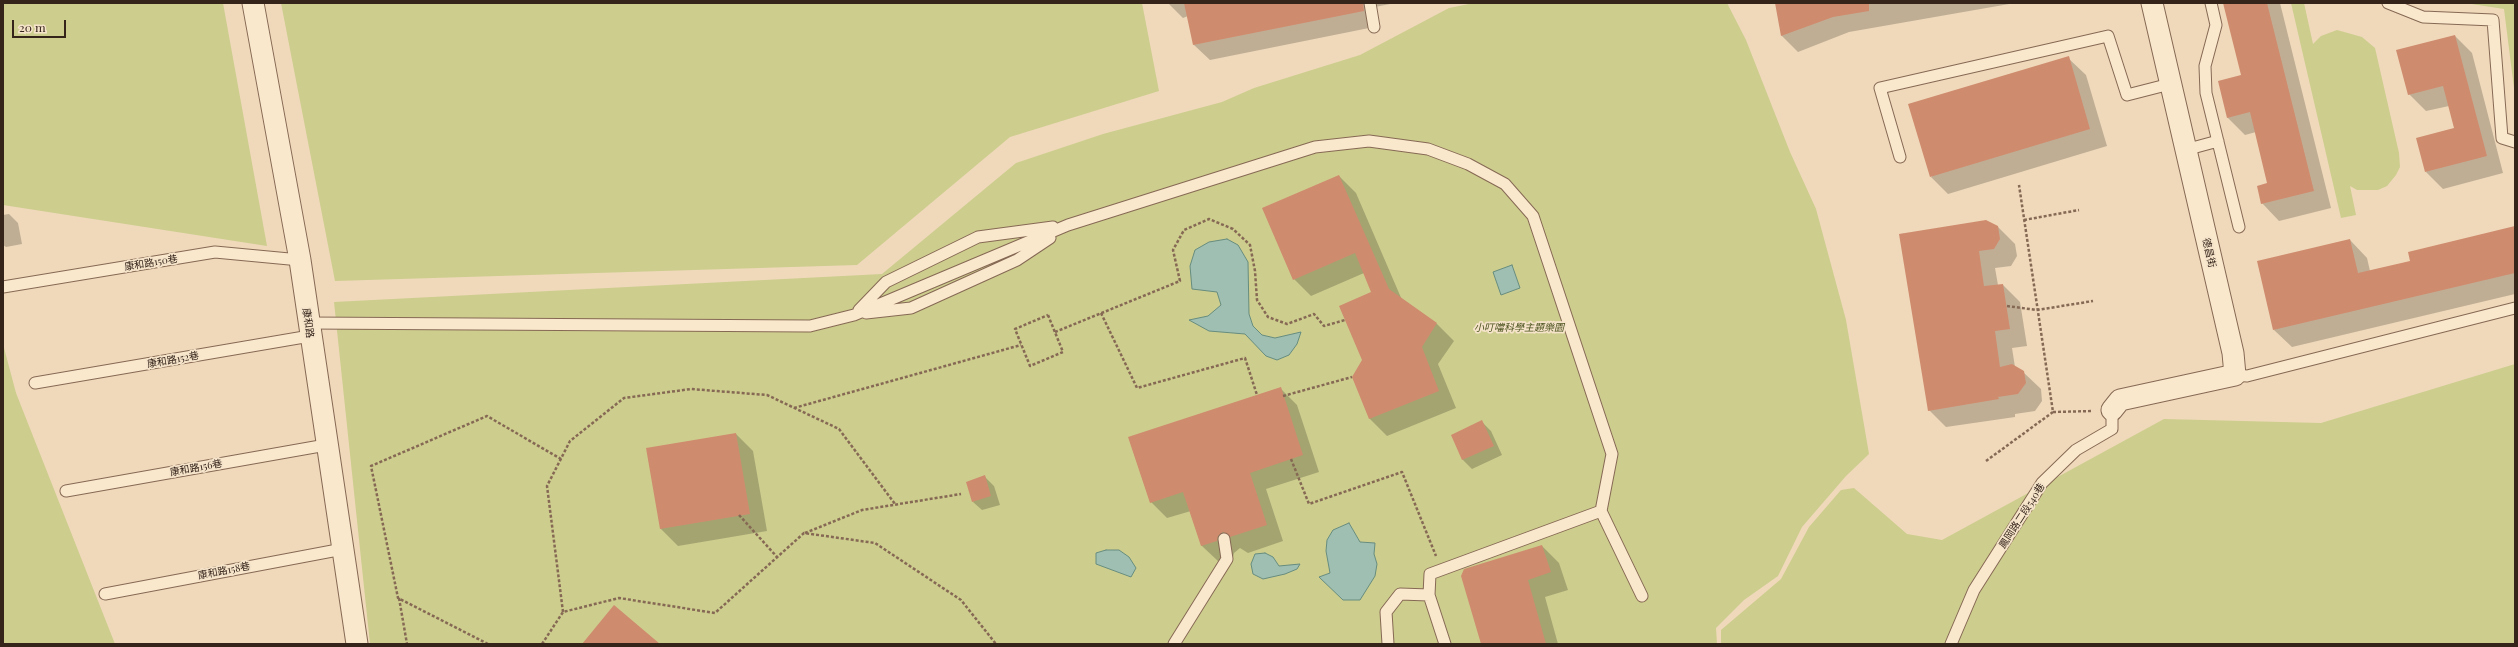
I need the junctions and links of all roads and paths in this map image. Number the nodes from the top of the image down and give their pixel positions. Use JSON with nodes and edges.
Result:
{"nodes":[{"id":1,"x":252,"y":3,"type":"edge"},
{"id":2,"x":1370,"y":3,"type":"edge"},
{"id":3,"x":2152,"y":3,"type":"edge"},
{"id":4,"x":2211,"y":3,"type":"edge"},
{"id":5,"x":2388,"y":3,"type":"edge"},
{"id":6,"x":1374,"y":27,"type":"dead end"},
{"id":7,"x":2170,"y":84,"type":"junction"},
{"id":8,"x":2218,"y":141,"type":"junction"},
{"id":9,"x":2515,"y":142,"type":"edge"},
{"id":10,"x":2185,"y":150,"type":"junction"},
{"id":11,"x":1900,"y":157,"type":"dead end"},
{"id":12,"x":2019,"y":185,"type":"dead end"},
{"id":13,"x":2079,"y":210,"type":"dead end"},
{"id":14,"x":2024,"y":220,"type":"junction"},
{"id":15,"x":1068,"y":225,"type":"junction"},
{"id":16,"x":2239,"y":226,"type":"dead end"},
{"id":17,"x":300,"y":260,"type":"junction"},
{"id":18,"x":3,"y":287,"type":"edge"},
{"id":19,"x":2093,"y":301,"type":"dead end"},
{"id":20,"x":2006,"y":306,"type":"dead end"},
{"id":21,"x":2515,"y":308,"type":"edge"},
{"id":22,"x":2038,"y":310,"type":"junction"},
{"id":23,"x":1101,"y":313,"type":"junction"},
{"id":24,"x":854,"y":314,"type":"junction"},
{"id":25,"x":1345,"y":320,"type":"dead end"},
{"id":26,"x":309,"y":330,"type":"junction"},
{"id":27,"x":1055,"y":332,"type":"junction"},
{"id":28,"x":1021,"y":345,"type":"junction"},
{"id":29,"x":2234,"y":375,"type":"junction"},
{"id":30,"x":1352,"y":377,"type":"dead end"},
{"id":31,"x":36,"y":383,"type":"dead end"},
{"id":32,"x":1257,"y":395,"type":"dead end"},
{"id":33,"x":1283,"y":396,"type":"dead end"},
{"id":34,"x":794,"y":408,"type":"junction"},
{"id":35,"x":2112,"y":410,"type":"junction"},
{"id":36,"x":2053,"y":412,"type":"junction"},
{"id":37,"x":326,"y":445,"type":"junction"},
{"id":38,"x":561,"y":459,"type":"junction"},
{"id":39,"x":1290,"y":459,"type":"dead end"},
{"id":40,"x":1986,"y":462,"type":"dead end"},
{"id":41,"x":66,"y":491,"type":"dead end"},
{"id":42,"x":961,"y":494,"type":"dead end"},
{"id":43,"x":895,"y":504,"type":"junction"},
{"id":44,"x":1601,"y":511,"type":"junction"},
{"id":45,"x":739,"y":516,"type":"dead end"},
{"id":46,"x":804,"y":533,"type":"junction"},
{"id":47,"x":1224,"y":539,"type":"dead end"},
{"id":48,"x":343,"y":549,"type":"junction"},
{"id":49,"x":778,"y":558,"type":"junction"},
{"id":50,"x":1441,"y":570,"type":"junction"},
{"id":51,"x":105,"y":594,"type":"dead end"},
{"id":52,"x":1429,"y":595,"type":"junction"},
{"id":53,"x":1642,"y":596,"type":"dead end"},
{"id":54,"x":398,"y":598,"type":"junction"},
{"id":55,"x":563,"y":612,"type":"junction"},
{"id":56,"x":357,"y":644,"type":"edge"},
{"id":57,"x":407,"y":644,"type":"edge"},
{"id":58,"x":488,"y":644,"type":"edge"},
{"id":59,"x":542,"y":644,"type":"edge"},
{"id":60,"x":996,"y":644,"type":"edge"},
{"id":61,"x":1174,"y":644,"type":"edge"},
{"id":62,"x":1388,"y":644,"type":"edge"},
{"id":63,"x":1445,"y":644,"type":"edge"},
{"id":64,"x":1951,"y":644,"type":"edge"}],
"edges":[{"from":1,"to":17,"type":"street","name":"康和路"},
{"from":2,"to":6,"type":"lane"},
{"from":3,"to":7,"type":"street","name":"德昌街"},
{"from":4,"to":8,"type":"lane"},
{"from":5,"to":9,"type":"lane"},
{"from":7,"to":10,"type":"street","name":"德昌街"},
{"from":7,"to":11,"type":"lane"},
{"from":8,"to":10,"type":"lane"},
{"from":8,"to":16,"type":"lane"},
{"from":10,"to":29,"type":"street","name":"德昌街"},
{"from":12,"to":14,"type":"path"},
{"from":13,"to":14,"type":"path"},
{"from":14,"to":22,"type":"path"},
{"from":15,"to":24,"type":"lane"},
{"from":15,"to":24,"type":"lane"},
{"from":15,"to":24,"type":"lane"},
{"from":15,"to":44,"type":"lane"},
{"from":17,"to":18,"type":"lane","name":"康和路150巷"},
{"from":17,"to":26,"type":"street","name":"康和路"},
{"from":19,"to":22,"type":"path"},
{"from":20,"to":22,"type":"path"},
{"from":21,"to":29,"type":"lane"},
{"from":22,"to":36,"type":"path"},
{"from":23,"to":25,"type":"path"},
{"from":23,"to":27,"type":"path"},
{"from":23,"to":32,"type":"path"},
{"from":24,"to":26,"type":"lane","name":"康和路152巷"},
{"from":26,"to":31,"type":"lane","name":"康和路152巷"},
{"from":26,"to":37,"type":"street","name":"康和路"},
{"from":27,"to":28,"type":"path"},
{"from":27,"to":28,"type":"path"},
{"from":28,"to":34,"type":"path"},
{"from":29,"to":35,"type":"street"},
{"from":30,"to":33,"type":"path"},
{"from":34,"to":38,"type":"path"},
{"from":34,"to":43,"type":"path"},
{"from":35,"to":36,"type":"path"},
{"from":35,"to":64,"type":"lane","name":"鳳岡路二段540巷"},
{"from":36,"to":40,"type":"path"},
{"from":37,"to":41,"type":"lane","name":"康和路156巷"},
{"from":37,"to":48,"type":"street","name":"康和路"},
{"from":38,"to":54,"type":"path"},
{"from":38,"to":55,"type":"path"},
{"from":39,"to":50,"type":"path"},
{"from":42,"to":43,"type":"path"},
{"from":43,"to":46,"type":"path"},
{"from":44,"to":50,"type":"lane"},
{"from":44,"to":53,"type":"lane"},
{"from":45,"to":49,"type":"path"},
{"from":46,"to":49,"type":"path"},
{"from":46,"to":60,"type":"path"},
{"from":47,"to":61,"type":"lane"},
{"from":48,"to":51,"type":"lane","name":"康和路158巷"},
{"from":48,"to":56,"type":"street","name":"康和路"},
{"from":49,"to":55,"type":"path"},
{"from":50,"to":52,"type":"lane"},
{"from":52,"to":62,"type":"lane"},
{"from":52,"to":63,"type":"lane"},
{"from":54,"to":57,"type":"path"},
{"from":54,"to":58,"type":"path"},
{"from":55,"to":59,"type":"path"}]}
